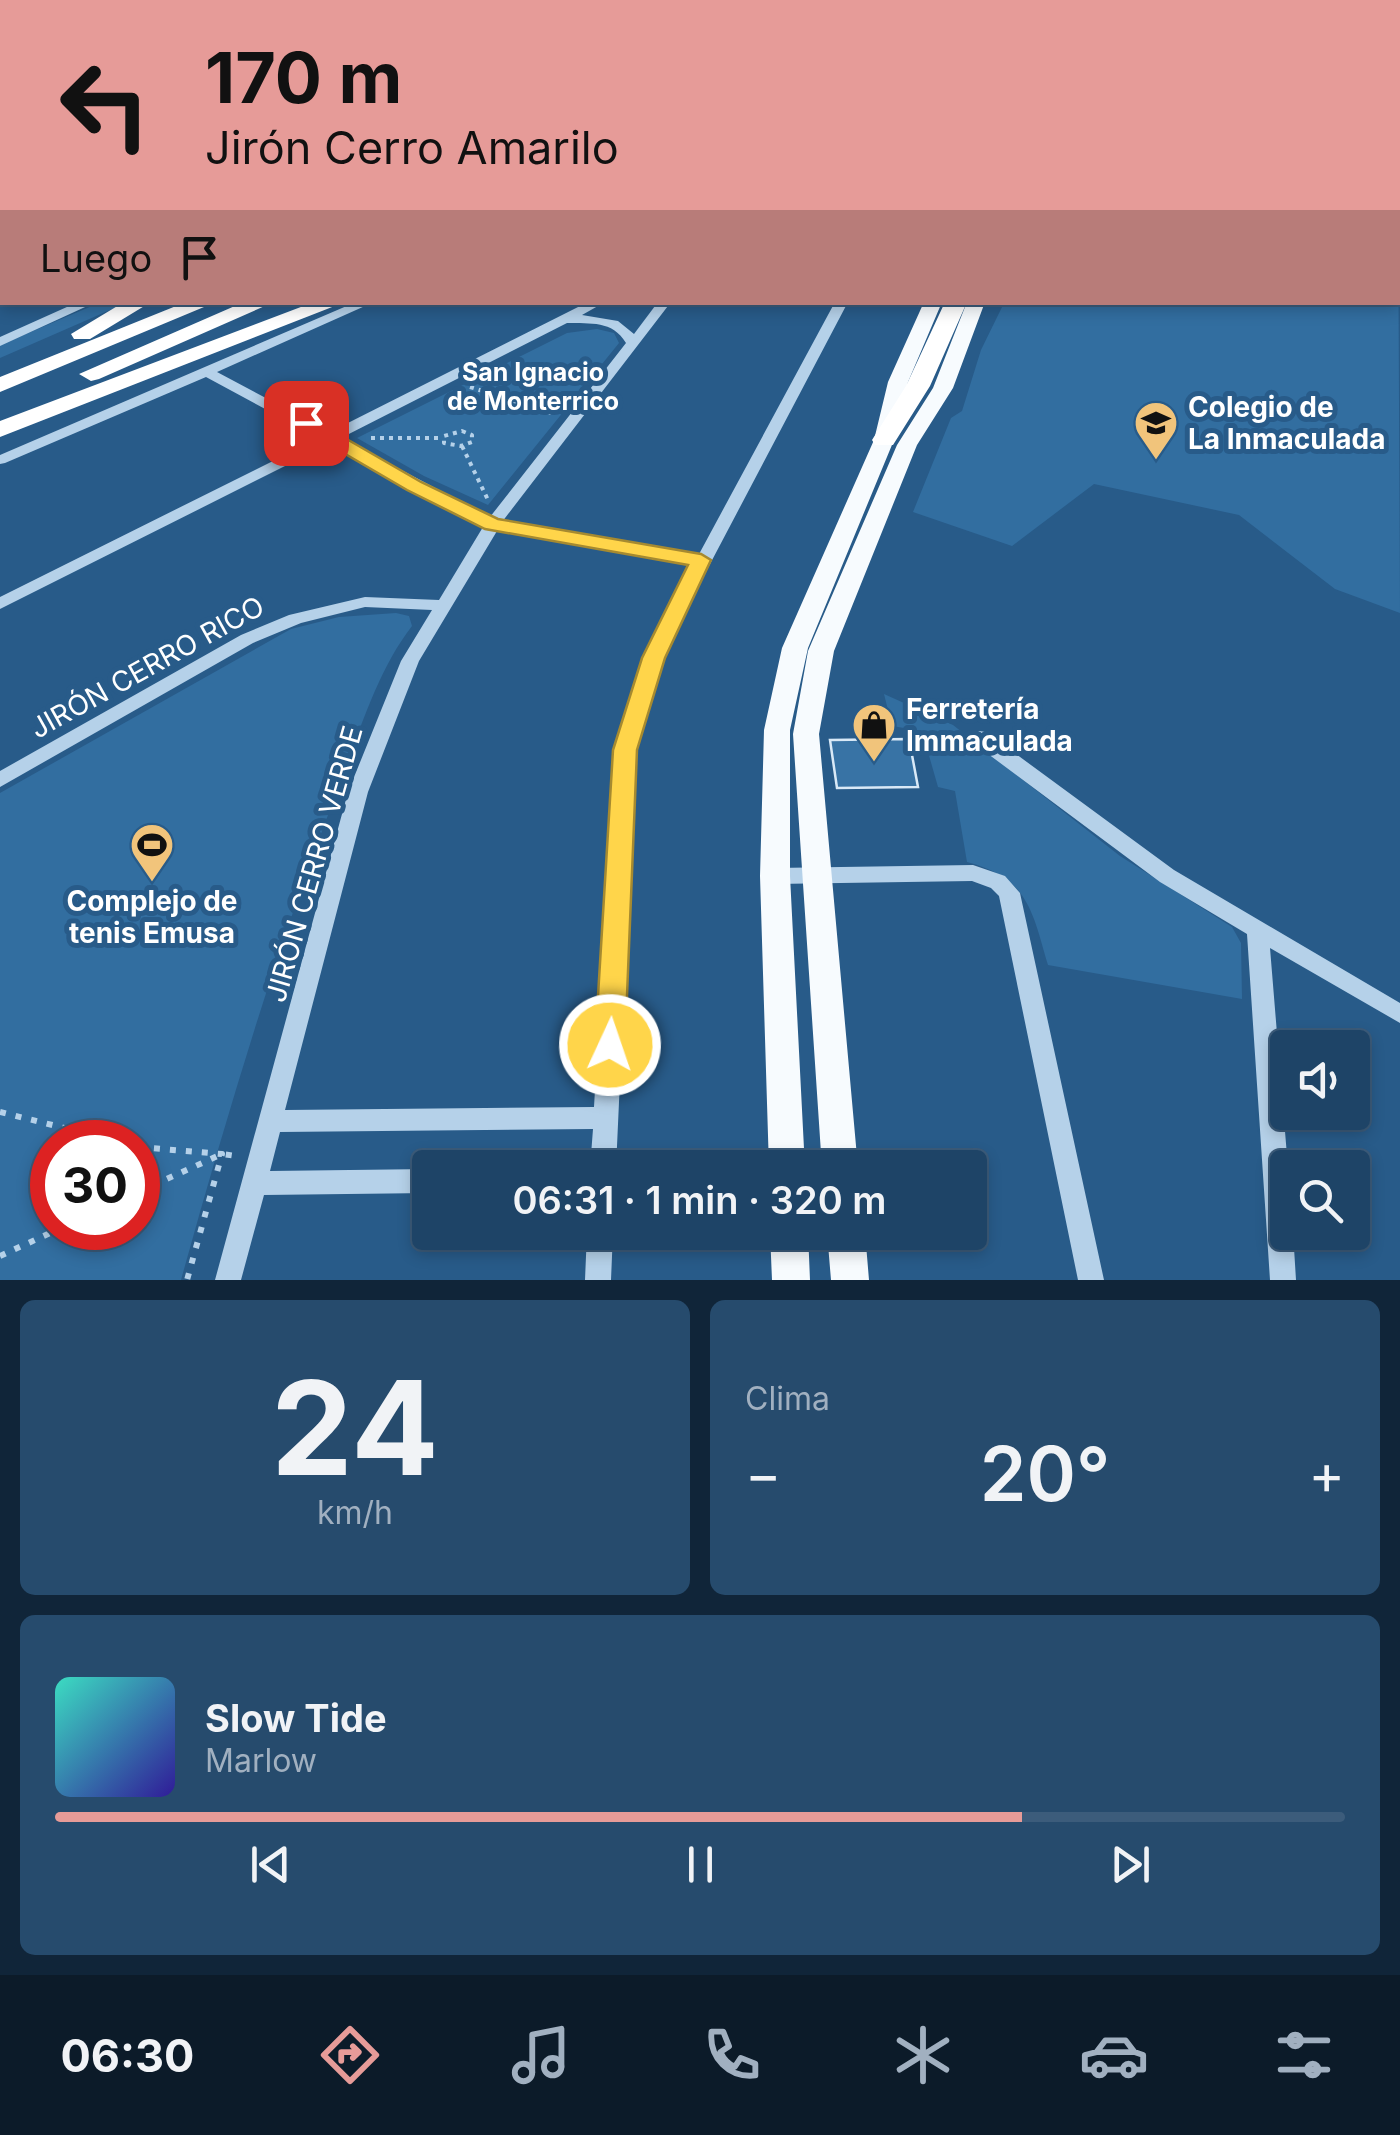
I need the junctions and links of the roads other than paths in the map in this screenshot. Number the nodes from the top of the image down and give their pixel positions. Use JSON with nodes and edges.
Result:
{"nodes":[{"id":1,"x":1258,"y":0,"type":"edge"},
{"id":2,"x":1268,"y":0,"type":"edge"},
{"id":3,"x":83,"y":305,"type":"edge"},
{"id":4,"x":136,"y":305,"type":"edge"},
{"id":5,"x":198,"y":305,"type":"edge"},
{"id":6,"x":257,"y":305,"type":"edge"},
{"id":7,"x":327,"y":305,"type":"edge"},
{"id":8,"x":361,"y":305,"type":"edge"},
{"id":9,"x":593,"y":305,"type":"edge"},
{"id":10,"x":662,"y":305,"type":"edge"},
{"id":11,"x":840,"y":305,"type":"edge"},
{"id":12,"x":932,"y":305,"type":"edge"},
{"id":13,"x":955,"y":305,"type":"edge"},
{"id":14,"x":975,"y":305,"type":"edge"},
{"id":15,"x":562,"y":322,"type":"junction"},
{"id":16,"x":631,"y":341,"type":"junction"},
{"id":17,"x":0,"y":342,"type":"edge"},
{"id":18,"x":207,"y":372,"type":"junction"},
{"id":19,"x":0,"y":382,"type":"edge"},
{"id":20,"x":0,"y":411,"type":"edge"},
{"id":21,"x":0,"y":430,"type":"edge"},
{"id":22,"x":335,"y":438,"type":"junction"},
{"id":23,"x":884,"y":440,"type":"junction"},
{"id":24,"x":0,"y":460,"type":"edge"},
{"id":25,"x":492,"y":524,"type":"junction"},
{"id":26,"x":701,"y":560,"type":"junction"},
{"id":27,"x":0,"y":604,"type":"edge"},
{"id":28,"x":442,"y":605,"type":"junction"},
{"id":29,"x":979,"y":737,"type":"dead end"},
{"id":30,"x":0,"y":780,"type":"edge"},
{"id":31,"x":815,"y":875,"type":"junction"},
{"id":32,"x":775,"y":876,"type":"junction"},
{"id":33,"x":1258,"y":930,"type":"junction"},
{"id":34,"x":1400,"y":1014,"type":"edge"},
{"id":35,"x":606,"y":1118,"type":"junction"},
{"id":36,"x":270,"y":1121,"type":"junction"},
{"id":37,"x":604,"y":1150,"type":"edge"},
{"id":38,"x":786,"y":1150,"type":"edge"},
{"id":39,"x":838,"y":1150,"type":"edge"},
{"id":40,"x":256,"y":1172,"type":"junction"},
{"id":41,"x":412,"y":1180,"type":"edge"},
{"id":42,"x":599,"y":1250,"type":"edge"},
{"id":43,"x":791,"y":1250,"type":"edge"},
{"id":44,"x":848,"y":1250,"type":"edge"},
{"id":45,"x":228,"y":1280,"type":"edge"},
{"id":46,"x":598,"y":1280,"type":"edge"},
{"id":47,"x":792,"y":1280,"type":"edge"},
{"id":48,"x":850,"y":1280,"type":"edge"},
{"id":49,"x":1092,"y":1280,"type":"edge"},
{"id":50,"x":1283,"y":1280,"type":"edge"}],
"edges":[{"from":1,"to":2,"type":"street"},
{"from":3,"to":17,"type":"street"},
{"from":4,"to":19,"type":"highway"},
{"from":5,"to":19,"type":"highway"},
{"from":6,"to":20,"type":"highway"},
{"from":7,"to":21,"type":"highway"},
{"from":8,"to":18,"type":"street"},
{"from":9,"to":15,"type":"street"},
{"from":10,"to":16,"type":"street","name":"JIRÓN CERRO VERDE"},
{"from":11,"to":26,"type":"street"},
{"from":12,"to":23,"type":"main road"},
{"from":13,"to":23,"type":"highway"},
{"from":14,"to":31,"type":"main road"},
{"from":15,"to":16,"type":"street"},
{"from":15,"to":22,"type":"street"},
{"from":16,"to":25,"type":"street","name":"JIRÓN CERRO VERDE"},
{"from":18,"to":22,"type":"street"},
{"from":18,"to":24,"type":"street"},
{"from":22,"to":25,"type":"street"},
{"from":22,"to":27,"type":"street"},
{"from":23,"to":32,"type":"main road"},
{"from":25,"to":26,"type":"street"},
{"from":25,"to":28,"type":"street","name":"JIRÓN CERRO VERDE"},
{"from":26,"to":35,"type":"street"},
{"from":28,"to":30,"type":"street","name":"JIRÓN CERRO RICO"},
{"from":28,"to":36,"type":"street","name":"JIRÓN CERRO VERDE"},
{"from":29,"to":33,"type":"street"},
{"from":31,"to":32,"type":"street"},
{"from":31,"to":39,"type":"main road"},
{"from":31,"to":49,"type":"street"},
{"from":32,"to":38,"type":"main road"},
{"from":33,"to":34,"type":"street"},
{"from":33,"to":50,"type":"street"},
{"from":35,"to":36,"type":"street"},
{"from":35,"to":37,"type":"street"},
{"from":36,"to":40,"type":"street","name":"JIRÓN CERRO VERDE"},
{"from":40,"to":41,"type":"street"},
{"from":40,"to":45,"type":"street","name":"JIRÓN CERRO VERDE"},
{"from":42,"to":46,"type":"street"},
{"from":43,"to":47,"type":"main road"},
{"from":44,"to":48,"type":"main road"}]}
